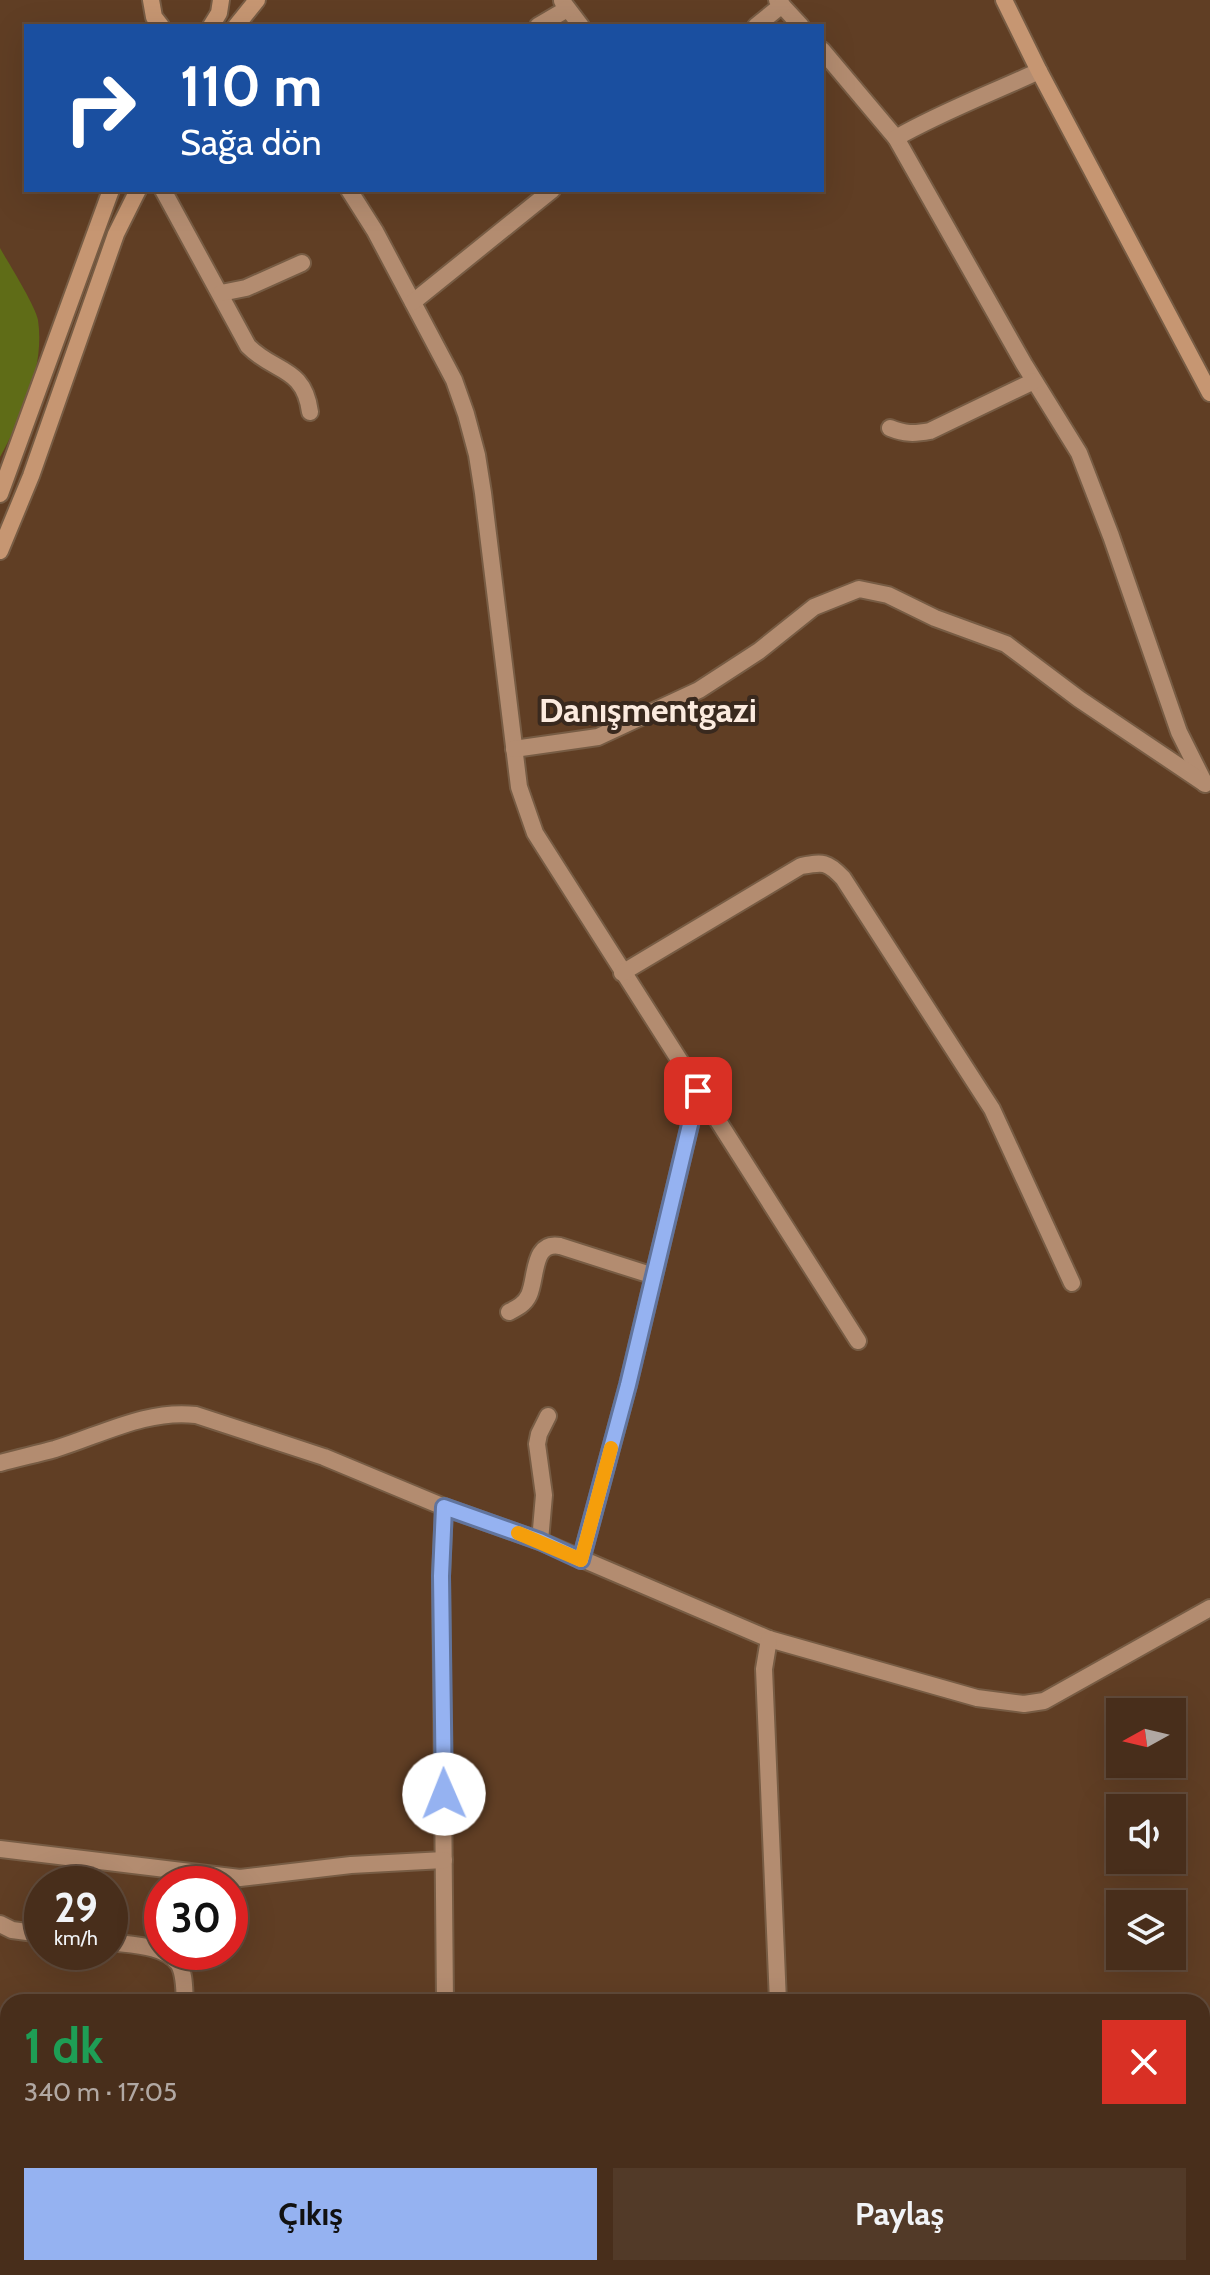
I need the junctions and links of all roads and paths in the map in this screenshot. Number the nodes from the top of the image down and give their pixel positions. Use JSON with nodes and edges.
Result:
{"nodes":[{"id":1,"x":257,"y":0,"type":"edge"},
{"id":2,"x":1004,"y":0,"type":"edge"},
{"id":3,"x":780,"y":3,"type":"edge"},
{"id":4,"x":564,"y":4,"type":"edge"},
{"id":5,"x":219,"y":8,"type":"edge"},
{"id":6,"x":237,"y":24,"type":"edge"},
{"id":7,"x":239,"y":24,"type":"edge"},
{"id":8,"x":540,"y":24,"type":"edge"},
{"id":9,"x":579,"y":24,"type":"edge"},
{"id":10,"x":758,"y":24,"type":"edge"},
{"id":11,"x":799,"y":24,"type":"edge"},
{"id":12,"x":824,"y":52,"type":"edge"},
{"id":13,"x":1039,"y":71,"type":"junction"},
{"id":14,"x":896,"y":138,"type":"junction"},
{"id":15,"x":110,"y":192,"type":"edge"},
{"id":16,"x":137,"y":192,"type":"edge"},
{"id":17,"x":164,"y":192,"type":"edge"},
{"id":18,"x":350,"y":192,"type":"edge"},
{"id":19,"x":550,"y":192,"type":"edge"},
{"id":20,"x":302,"y":263,"type":"dead end"},
{"id":21,"x":221,"y":293,"type":"junction"},
{"id":22,"x":413,"y":302,"type":"junction"},
{"id":23,"x":1034,"y":381,"type":"junction"},
{"id":24,"x":1210,"y":393,"type":"edge"},
{"id":25,"x":310,"y":412,"type":"dead end"},
{"id":26,"x":890,"y":428,"type":"dead end"},
{"id":27,"x":0,"y":494,"type":"edge"},
{"id":28,"x":0,"y":551,"type":"edge"},
{"id":29,"x":514,"y":749,"type":"junction"},
{"id":30,"x":1208,"y":786,"type":"edge"},
{"id":31,"x":622,"y":973,"type":"junction"},
{"id":32,"x":698,"y":1091,"type":"junction"},
{"id":33,"x":654,"y":1276,"type":"junction"},
{"id":34,"x":1072,"y":1283,"type":"dead end"},
{"id":35,"x":509,"y":1312,"type":"dead end"},
{"id":36,"x":858,"y":1341,"type":"dead end"},
{"id":37,"x":548,"y":1416,"type":"dead end"},
{"id":38,"x":0,"y":1463,"type":"edge"},
{"id":39,"x":444,"y":1507,"type":"junction"},
{"id":40,"x":540,"y":1541,"type":"junction"},
{"id":41,"x":581,"y":1560,"type":"junction"},
{"id":42,"x":1210,"y":1608,"type":"edge"},
{"id":43,"x":769,"y":1639,"type":"junction"},
{"id":44,"x":0,"y":1849,"type":"edge"},
{"id":45,"x":444,"y":1860,"type":"junction"},
{"id":46,"x":0,"y":1924,"type":"edge"},
{"id":47,"x":24,"y":1932,"type":"edge"},
{"id":48,"x":128,"y":1945,"type":"edge"},
{"id":49,"x":184,"y":1994,"type":"edge"},
{"id":50,"x":445,"y":1994,"type":"edge"},
{"id":51,"x":778,"y":1994,"type":"edge"}],
"edges":[{"from":1,"to":7,"type":"main road"},
{"from":2,"to":13,"type":"main road"},
{"from":3,"to":10,"type":"street"},
{"from":3,"to":11,"type":"street"},
{"from":4,"to":8,"type":"street"},
{"from":4,"to":9,"type":"street"},
{"from":5,"to":6,"type":"street"},
{"from":12,"to":14,"type":"street"},
{"from":13,"to":14,"type":"street"},
{"from":13,"to":24,"type":"main road"},
{"from":14,"to":23,"type":"street"},
{"from":15,"to":27,"type":"main road"},
{"from":16,"to":28,"type":"main road"},
{"from":17,"to":21,"type":"street"},
{"from":18,"to":22,"type":"street"},
{"from":19,"to":22,"type":"street"},
{"from":20,"to":21,"type":"street"},
{"from":21,"to":25,"type":"street"},
{"from":22,"to":29,"type":"street"},
{"from":23,"to":26,"type":"street"},
{"from":23,"to":30,"type":"street"},
{"from":29,"to":30,"type":"street"},
{"from":29,"to":31,"type":"street"},
{"from":31,"to":32,"type":"street"},
{"from":31,"to":34,"type":"street"},
{"from":32,"to":33,"type":"street"},
{"from":32,"to":36,"type":"street"},
{"from":33,"to":35,"type":"street"},
{"from":33,"to":41,"type":"street"},
{"from":37,"to":40,"type":"street"},
{"from":38,"to":39,"type":"street"},
{"from":39,"to":40,"type":"street"},
{"from":39,"to":45,"type":"street"},
{"from":40,"to":41,"type":"street"},
{"from":41,"to":43,"type":"street"},
{"from":42,"to":43,"type":"street"},
{"from":43,"to":51,"type":"street"},
{"from":44,"to":45,"type":"street"},
{"from":45,"to":50,"type":"street"},
{"from":46,"to":47,"type":"street"},
{"from":48,"to":49,"type":"street"}]}
